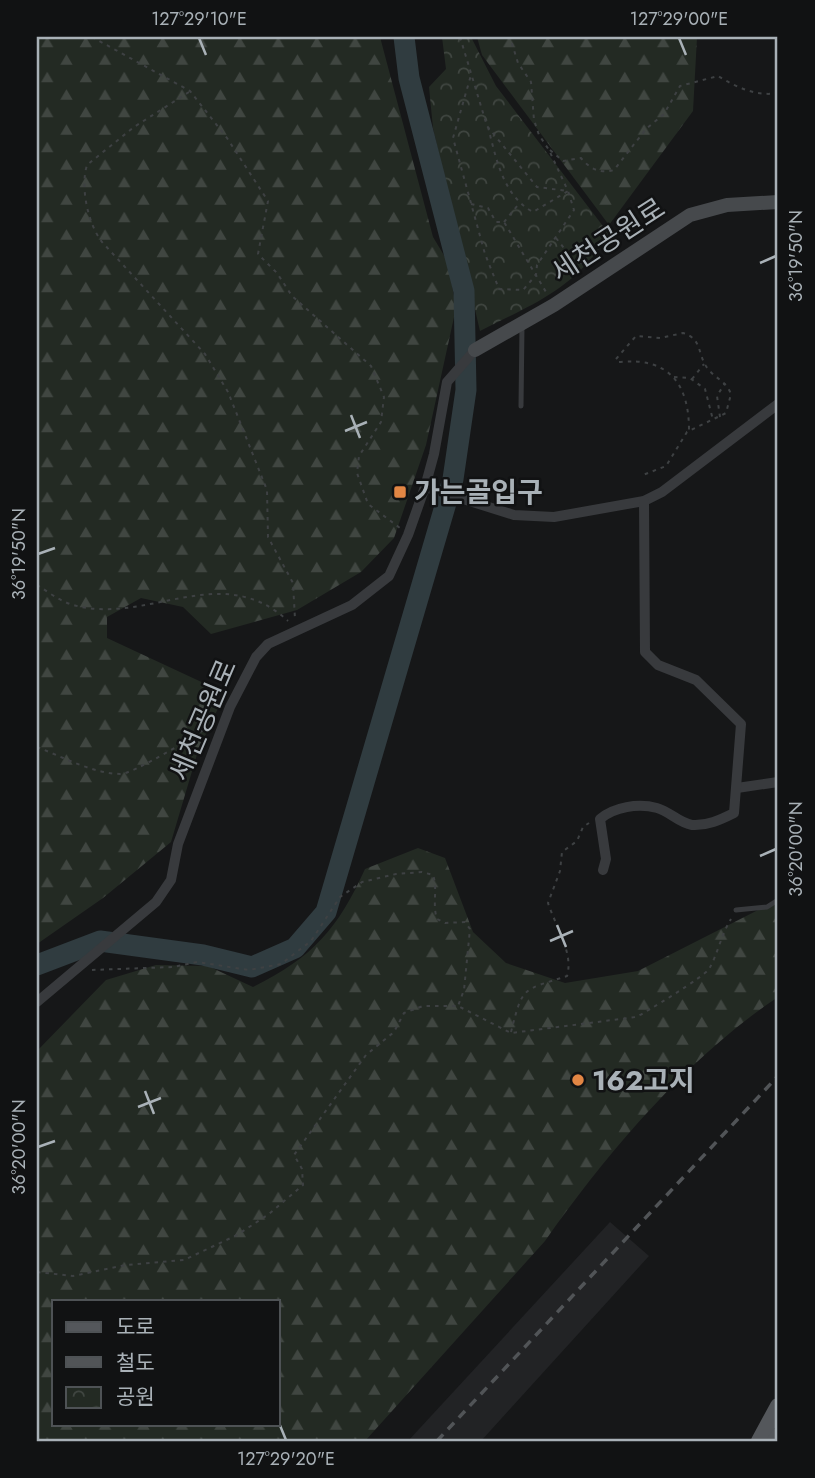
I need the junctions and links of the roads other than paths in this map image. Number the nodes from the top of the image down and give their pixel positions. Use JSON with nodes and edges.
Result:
{"nodes":[{"id":1,"x":778,"y":202,"type":"edge"},
{"id":2,"x":522,"y":323,"type":"junction"},
{"id":3,"x":475,"y":351,"type":"joint"},
{"id":4,"x":778,"y":404,"type":"edge"},
{"id":5,"x":521,"y":406,"type":"dead end"},
{"id":6,"x":428,"y":489,"type":"junction"},
{"id":7,"x":644,"y":500,"type":"junction"},
{"id":8,"x":778,"y":782,"type":"edge"},
{"id":9,"x":737,"y":788,"type":"junction"},
{"id":10,"x":603,"y":870,"type":"dead end"},
{"id":11,"x":778,"y":901,"type":"edge"},
{"id":12,"x":736,"y":911,"type":"road end"},
{"id":13,"x":37,"y":1002,"type":"edge"},
{"id":14,"x":778,"y":1406,"type":"edge"},
{"id":15,"x":778,"y":1436,"type":"edge"},
{"id":16,"x":760,"y":1441,"type":"edge"},
{"id":17,"x":775,"y":1441,"type":"edge"}],
"edges":[{"from":1,"to":2,"type":"street","name":"세천공원로"},
{"from":2,"to":3,"type":"street","name":"세천공원로"},
{"from":2,"to":5,"type":"lane"},
{"from":3,"to":6,"type":"street","name":"세천공원로"},
{"from":4,"to":7,"type":"street"},
{"from":6,"to":7,"type":"street"},
{"from":6,"to":13,"type":"street","name":"세천공원로"},
{"from":7,"to":9,"type":"street"},
{"from":8,"to":9,"type":"street"},
{"from":9,"to":10,"type":"street"},
{"from":11,"to":12,"type":"lane"},
{"from":14,"to":16,"type":"main road"},
{"from":15,"to":17,"type":"main road"}]}
